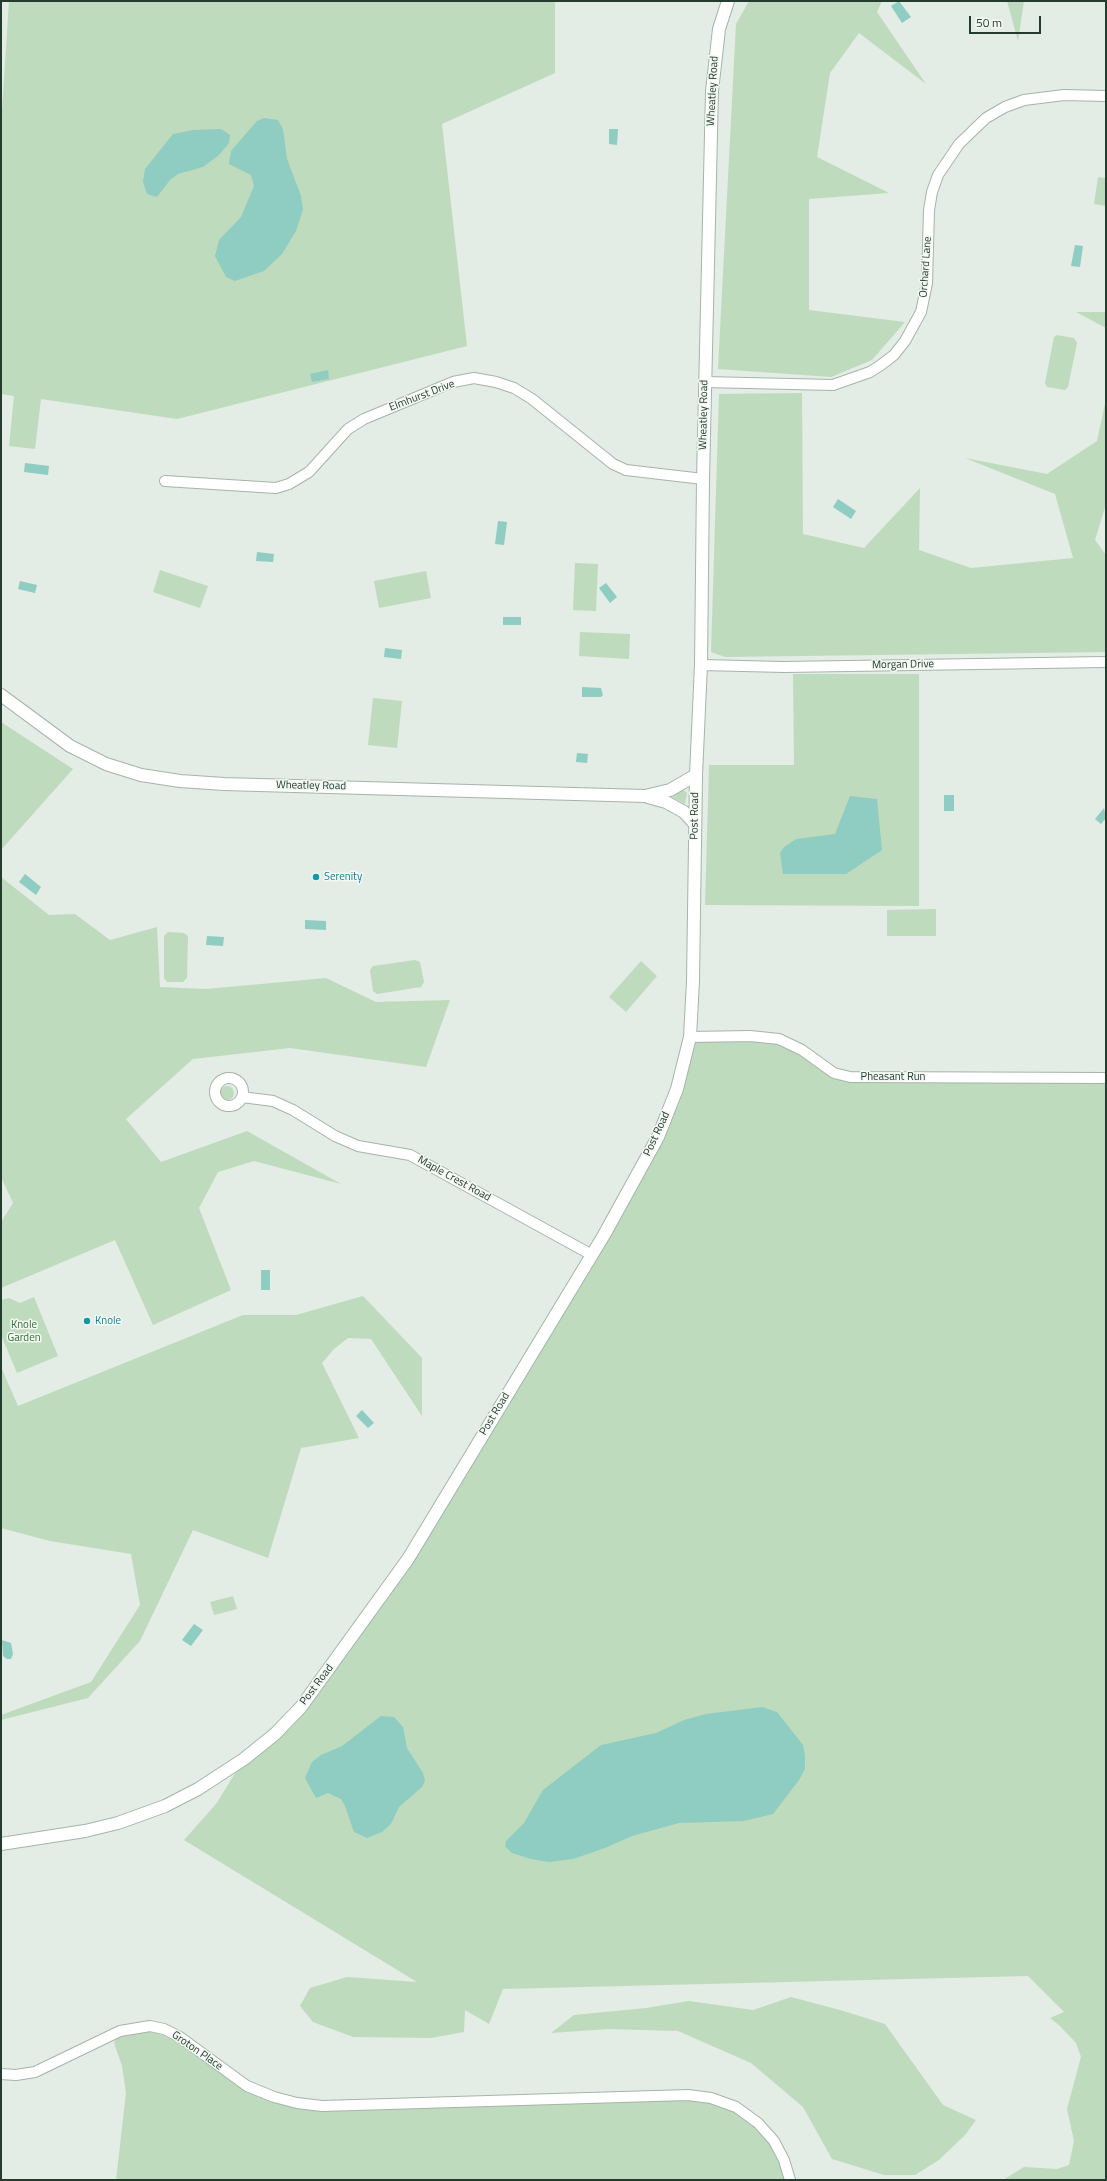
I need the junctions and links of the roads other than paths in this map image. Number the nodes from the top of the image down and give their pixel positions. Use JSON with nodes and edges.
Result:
{"nodes":[{"id":1,"x":728,"y":1,"type":"edge"},
{"id":2,"x":1106,"y":96,"type":"edge"},
{"id":3,"x":705,"y":382,"type":"junction"},
{"id":4,"x":703,"y":479,"type":"junction"},
{"id":5,"x":165,"y":481,"type":"dead end"},
{"id":6,"x":1106,"y":662,"type":"edge"},
{"id":7,"x":701,"y":665,"type":"junction"},
{"id":8,"x":1,"y":695,"type":"edge"},
{"id":9,"x":696,"y":774,"type":"junction"},
{"id":10,"x":645,"y":796,"type":"junction"},
{"id":11,"x":695,"y":824,"type":"junction"},
{"id":12,"x":690,"y":1037,"type":"junction"},
{"id":13,"x":1106,"y":1078,"type":"edge"},
{"id":14,"x":242,"y":1097,"type":"dead end"},
{"id":15,"x":592,"y":1254,"type":"junction"},
{"id":16,"x":1,"y":1844,"type":"edge"},
{"id":17,"x":1,"y":2074,"type":"edge"},
{"id":18,"x":790,"y":2180,"type":"edge"}],
"edges":[{"from":1,"to":3,"type":"main road","name":"Wheatley Road"},
{"from":2,"to":3,"type":"street","name":"Orchard Lane"},
{"from":3,"to":4,"type":"main road","name":"Wheatley Road"},
{"from":4,"to":5,"type":"street","name":"Elmhurst Drive"},
{"from":4,"to":7,"type":"main road","name":"Wheatley Road"},
{"from":6,"to":7,"type":"street","name":"Morgan Drive"},
{"from":7,"to":9,"type":"main road","name":"Wheatley Road"},
{"from":8,"to":10,"type":"main road","name":"Wheatley Road"},
{"from":9,"to":10,"type":"main road","name":"Wheatley Road"},
{"from":9,"to":11,"type":"main road","name":"Post Road"},
{"from":10,"to":11,"type":"main road","name":"Wheatley Road"},
{"from":11,"to":12,"type":"main road","name":"Post Road"},
{"from":12,"to":13,"type":"street","name":"Pheasant Run"},
{"from":12,"to":15,"type":"main road","name":"Post Road"},
{"from":14,"to":15,"type":"street","name":"Maple Crest Road"},
{"from":15,"to":16,"type":"main road","name":"Post Road"},
{"from":17,"to":18,"type":"street","name":"Groton Place"}]}
